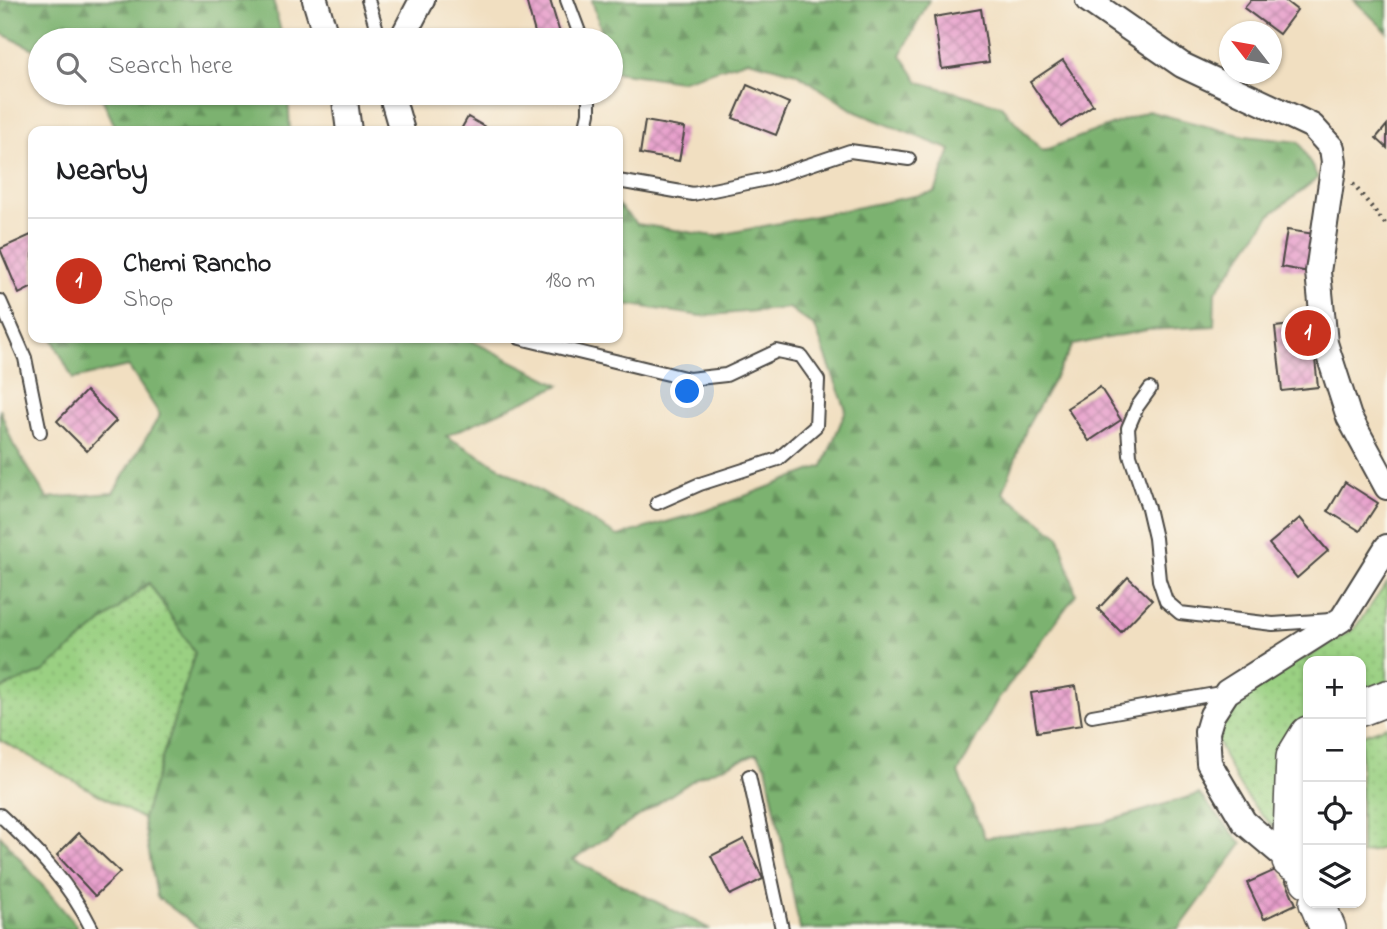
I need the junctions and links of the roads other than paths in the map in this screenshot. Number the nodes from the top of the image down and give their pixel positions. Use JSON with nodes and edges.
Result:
{"nodes":[{"id":1,"x":314,"y":0,"type":"edge"},
{"id":2,"x":368,"y":0,"type":"edge"},
{"id":3,"x":422,"y":0,"type":"edge"},
{"id":4,"x":567,"y":0,"type":"edge"},
{"id":5,"x":1088,"y":0,"type":"edge"},
{"id":6,"x":323,"y":28,"type":"edge"},
{"id":7,"x":376,"y":28,"type":"edge"},
{"id":8,"x":407,"y":28,"type":"edge"},
{"id":9,"x":578,"y":28,"type":"edge"},
{"id":10,"x":346,"y":105,"type":"edge"},
{"id":11,"x":394,"y":105,"type":"edge"},
{"id":12,"x":588,"y":105,"type":"edge"},
{"id":13,"x":348,"y":126,"type":"edge"},
{"id":14,"x":401,"y":126,"type":"edge"},
{"id":15,"x":586,"y":126,"type":"edge"},
{"id":16,"x":909,"y":159,"type":"dead end"},
{"id":17,"x":623,"y":182,"type":"edge"},
{"id":18,"x":0,"y":301,"type":"edge"},
{"id":19,"x":541,"y":343,"type":"edge"},
{"id":20,"x":1150,"y":389,"type":"dead end"},
{"id":21,"x":40,"y":432,"type":"dead end"},
{"id":22,"x":1387,"y":487,"type":"edge"},
{"id":23,"x":657,"y":503,"type":"dead end"},
{"id":24,"x":1387,"y":547,"type":"edge"},
{"id":25,"x":1342,"y":619,"type":"junction"},
{"id":26,"x":1227,"y":692,"type":"junction"},
{"id":27,"x":1387,"y":698,"type":"edge"},
{"id":28,"x":1366,"y":706,"type":"edge"},
{"id":29,"x":1091,"y":716,"type":"dead end"},
{"id":30,"x":1303,"y":742,"type":"edge"},
{"id":31,"x":749,"y":776,"type":"dead end"},
{"id":32,"x":0,"y":815,"type":"edge"},
{"id":33,"x":1299,"y":870,"type":"edge"},
{"id":34,"x":1319,"y":908,"type":"edge"},
{"id":35,"x":92,"y":929,"type":"edge"},
{"id":36,"x":782,"y":929,"type":"edge"},
{"id":37,"x":1328,"y":929,"type":"edge"}],
"edges":[{"from":1,"to":6,"type":"street"},
{"from":2,"to":7,"type":"lane"},
{"from":3,"to":8,"type":"street"},
{"from":4,"to":9,"type":"lane"},
{"from":5,"to":22,"type":"street"},
{"from":10,"to":13,"type":"street"},
{"from":11,"to":14,"type":"street"},
{"from":12,"to":15,"type":"lane"},
{"from":16,"to":17,"type":"lane"},
{"from":18,"to":21,"type":"lane"},
{"from":19,"to":23,"type":"lane"},
{"from":20,"to":25,"type":"lane"},
{"from":24,"to":25,"type":"street"},
{"from":25,"to":26,"type":"street"},
{"from":26,"to":29,"type":"lane"},
{"from":26,"to":33,"type":"street"},
{"from":27,"to":28,"type":"street"},
{"from":30,"to":33,"type":"street"},
{"from":31,"to":36,"type":"lane"},
{"from":32,"to":35,"type":"lane"},
{"from":34,"to":37,"type":"street"}]}
